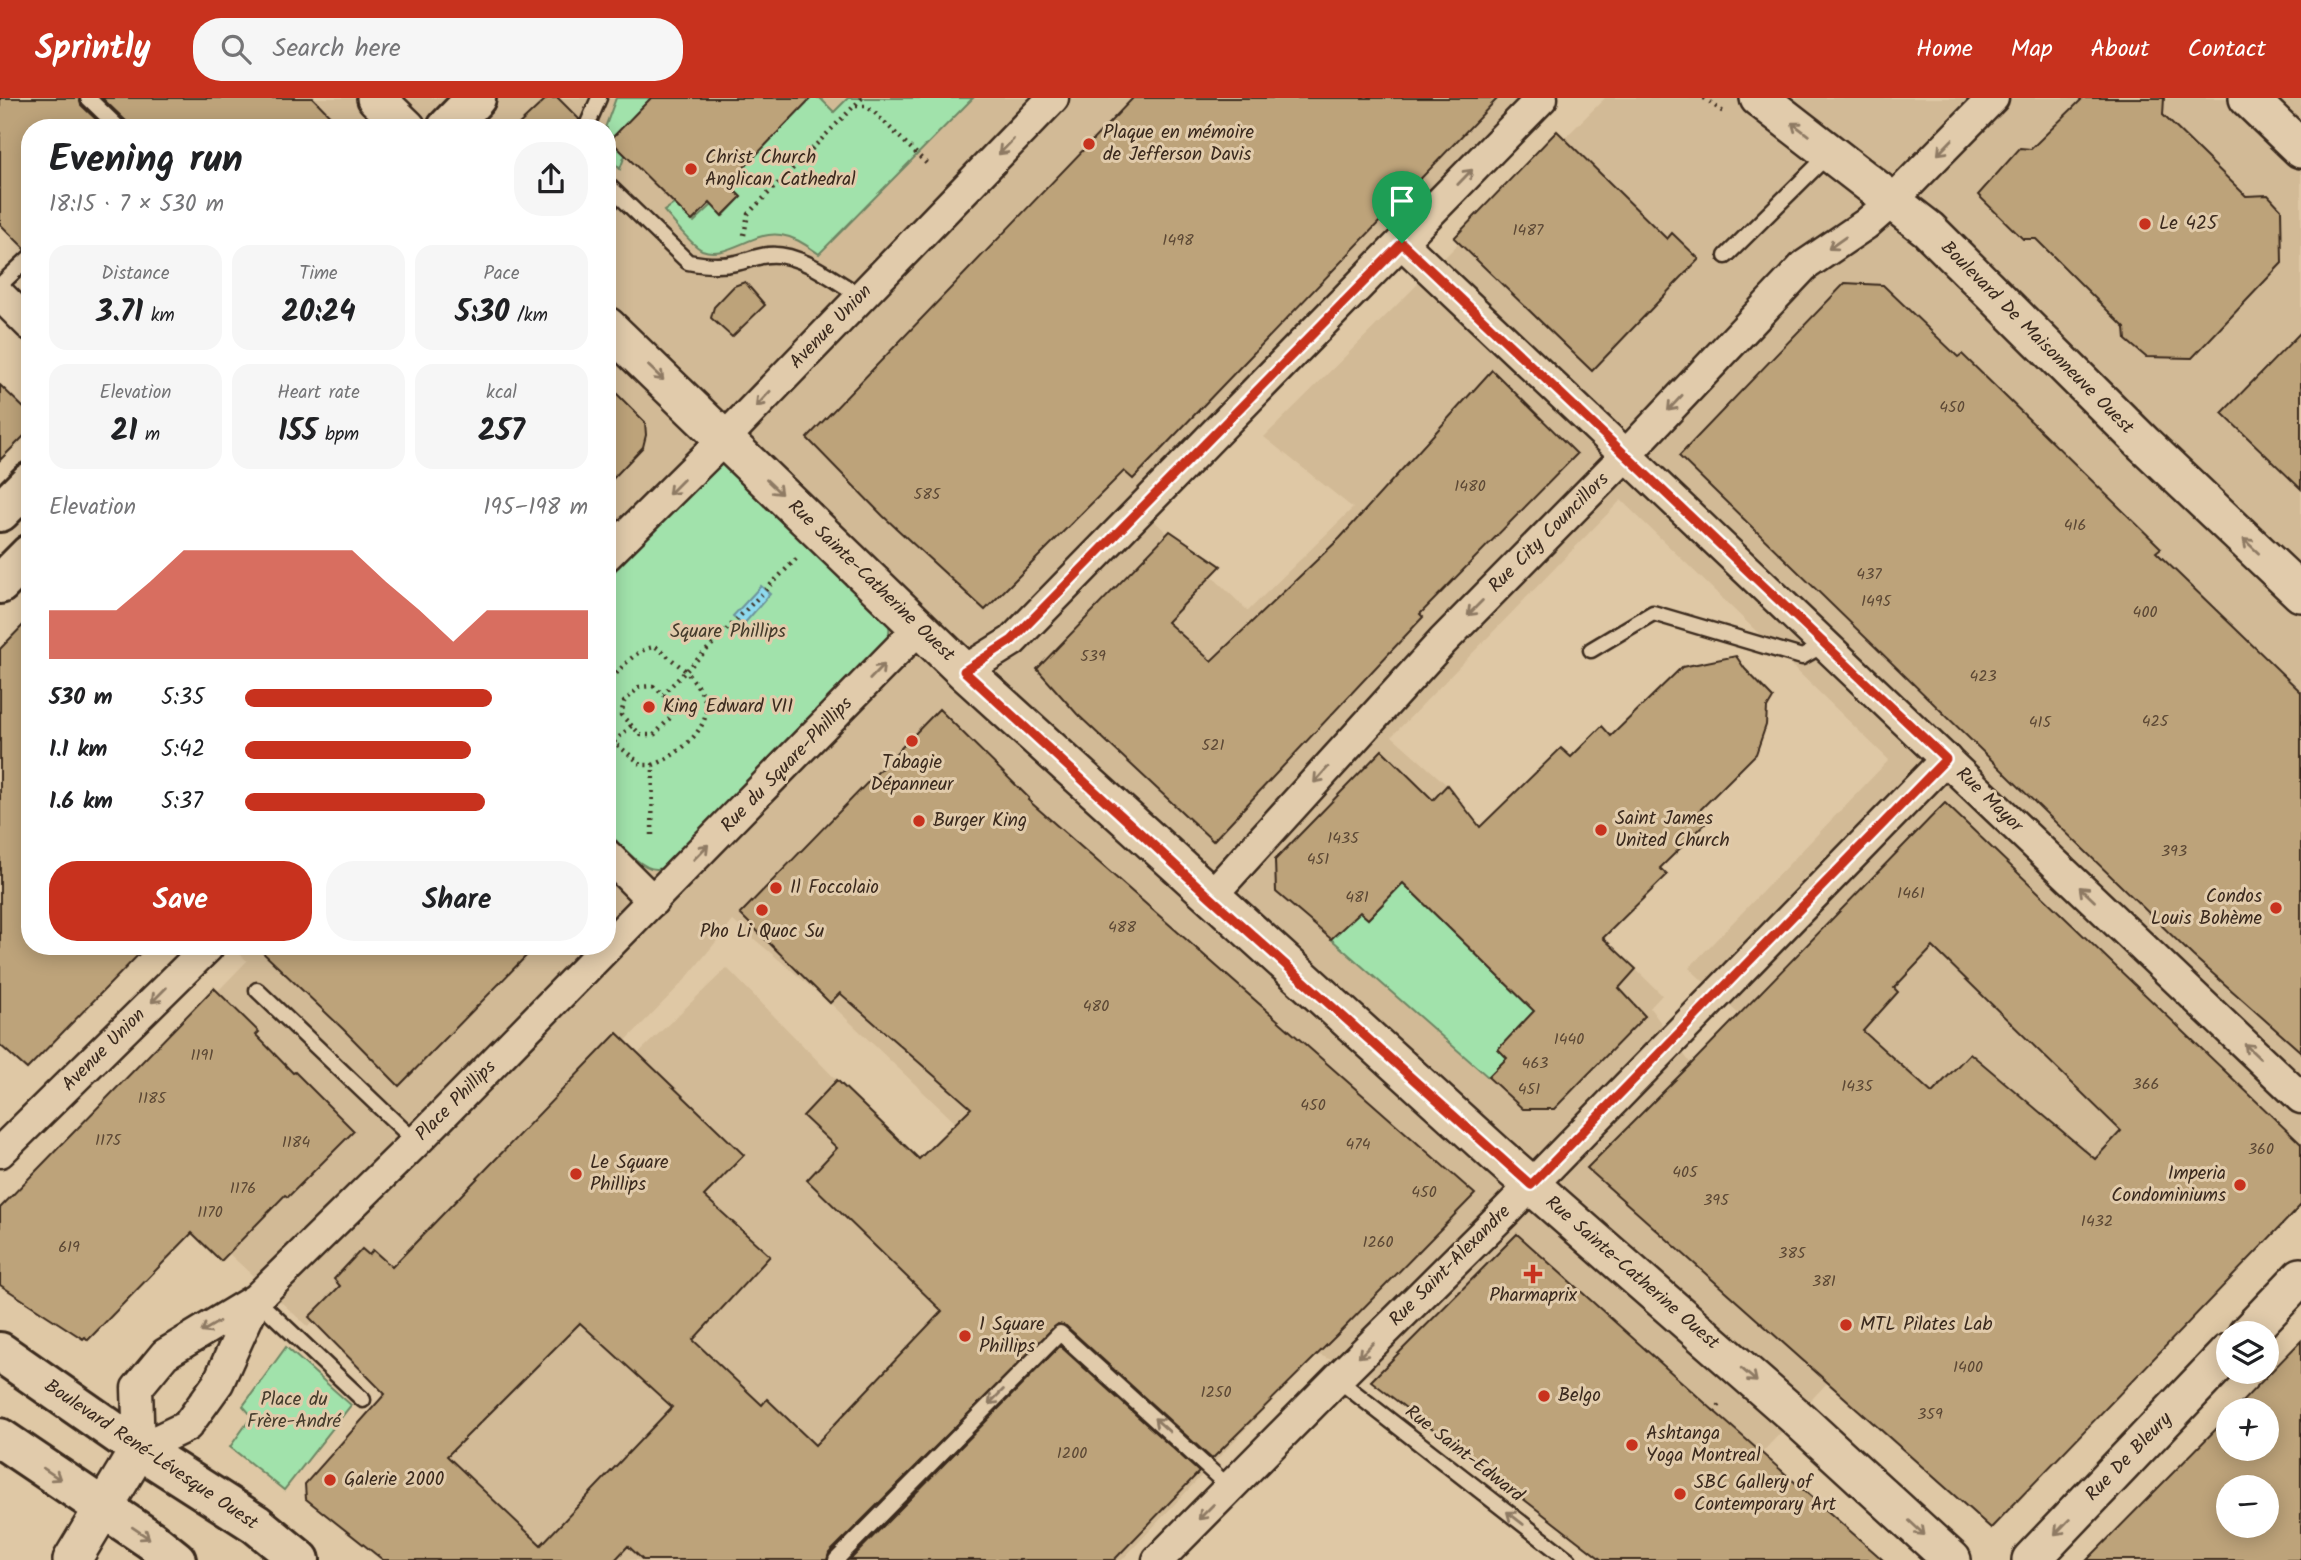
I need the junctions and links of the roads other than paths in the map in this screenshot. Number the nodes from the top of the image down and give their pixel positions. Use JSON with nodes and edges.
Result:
{"nodes":[{"id":1,"x":88,"y":98,"type":"edge"},
{"id":2,"x":376,"y":98,"type":"edge"},
{"id":3,"x":476,"y":98,"type":"edge"},
{"id":4,"x":599,"y":98,"type":"edge"},
{"id":5,"x":1053,"y":98,"type":"edge"},
{"id":6,"x":1542,"y":98,"type":"edge"},
{"id":7,"x":1759,"y":98,"type":"edge"},
{"id":8,"x":1993,"y":98,"type":"edge"},
{"id":9,"x":2248,"y":98,"type":"edge"},
{"id":10,"x":110,"y":119,"type":"edge"},
{"id":11,"x":398,"y":119,"type":"edge"},
{"id":12,"x":456,"y":119,"type":"edge"},
{"id":13,"x":590,"y":119,"type":"edge"},
{"id":14,"x":2301,"y":149,"type":"edge"},
{"id":15,"x":1831,"y":152,"type":"junction"},
{"id":16,"x":616,"y":193,"type":"edge"},
{"id":17,"x":1891,"y":202,"type":"junction"},
{"id":18,"x":1402,"y":243,"type":"junction"},
{"id":19,"x":1726,"y":256,"type":"dead end"},
{"id":20,"x":21,"y":265,"type":"edge"},
{"id":21,"x":0,"y":285,"type":"edge"},
{"id":22,"x":0,"y":295,"type":"edge"},
{"id":23,"x":860,"y":296,"type":"junction"},
{"id":24,"x":21,"y":316,"type":"edge"},
{"id":25,"x":616,"y":335,"type":"edge"},
{"id":26,"x":724,"y":439,"type":"junction"},
{"id":27,"x":1626,"y":455,"type":"junction"},
{"id":28,"x":21,"y":491,"type":"edge"},
{"id":29,"x":0,"y":512,"type":"edge"},
{"id":30,"x":616,"y":546,"type":"edge"},
{"id":31,"x":21,"y":563,"type":"edge"},
{"id":32,"x":0,"y":584,"type":"edge"},
{"id":33,"x":2301,"y":593,"type":"edge"},
{"id":34,"x":919,"y":628,"type":"junction"},
{"id":35,"x":1825,"y":644,"type":"junction"},
{"id":36,"x":1591,"y":650,"type":"dead end"},
{"id":37,"x":964,"y":671,"type":"junction"},
{"id":38,"x":1946,"y":759,"type":"junction"},
{"id":39,"x":616,"y":864,"type":"edge"},
{"id":40,"x":1210,"y":897,"type":"junction"},
{"id":41,"x":653,"y":901,"type":"junction"},
{"id":42,"x":616,"y":939,"type":"edge"},
{"id":43,"x":200,"y":955,"type":"edge"},
{"id":44,"x":600,"y":955,"type":"edge"},
{"id":45,"x":257,"y":989,"type":"dead end"},
{"id":46,"x":2301,"y":1098,"type":"edge"},
{"id":47,"x":416,"y":1142,"type":"junction"},
{"id":48,"x":0,"y":1152,"type":"edge"},
{"id":49,"x":1531,"y":1185,"type":"junction"},
{"id":50,"x":2301,"y":1276,"type":"edge"},
{"id":51,"x":256,"y":1299,"type":"junction"},
{"id":52,"x":2259,"y":1321,"type":"edge"},
{"id":53,"x":0,"y":1352,"type":"edge"},
{"id":54,"x":2216,"y":1366,"type":"edge"},
{"id":55,"x":1336,"y":1379,"type":"junction"},
{"id":56,"x":363,"y":1400,"type":"dead end"},
{"id":57,"x":0,"y":1438,"type":"edge"},
{"id":58,"x":139,"y":1449,"type":"junction"},
{"id":59,"x":1230,"y":1488,"type":"junction"},
{"id":60,"x":105,"y":1509,"type":"junction"},
{"id":61,"x":72,"y":1560,"type":"edge"},
{"id":62,"x":176,"y":1560,"type":"edge"},
{"id":63,"x":300,"y":1560,"type":"edge"},
{"id":64,"x":836,"y":1560,"type":"edge"},
{"id":65,"x":1158,"y":1560,"type":"edge"},
{"id":66,"x":1569,"y":1560,"type":"edge"},
{"id":67,"x":1952,"y":1560,"type":"edge"},
{"id":68,"x":2031,"y":1560,"type":"edge"}],
"edges":[{"from":1,"to":10,"type":"lane"},
{"from":2,"to":11,"type":"street"},
{"from":3,"to":12,"type":"main road"},
{"from":4,"to":13,"type":"lane"},
{"from":5,"to":23,"type":"street","name":"Avenue Union","one_way":true},
{"from":18,"to":6,"type":"street","one_way":true},
{"from":15,"to":7,"type":"street","name":"Boulevard De Maisonneuve Ouest","one_way":true},
{"from":8,"to":17,"type":"street","name":"Rue City Councillors","one_way":true},
{"from":9,"to":14,"type":"street"},
{"from":15,"to":17,"type":"street","name":"Boulevard De Maisonneuve Ouest"},
{"from":15,"to":19,"type":"lane"},
{"from":16,"to":23,"type":"lane"},
{"from":17,"to":27,"type":"street","name":"Rue City Councillors","one_way":true},
{"from":33,"to":17,"type":"street","name":"Boulevard De Maisonneuve Ouest","one_way":true},
{"from":18,"to":27,"type":"street","name":"Rue Mayor"},
{"from":18,"to":37,"type":"street"},
{"from":20,"to":21,"type":"lane"},
{"from":22,"to":24,"type":"street"},
{"from":23,"to":26,"type":"street","name":"Avenue Union","one_way":true},
{"from":25,"to":26,"type":"street","name":"Rue Sainte-Catherine Ouest","one_way":true},
{"from":26,"to":30,"type":"street","name":"Avenue Union","one_way":true},
{"from":26,"to":34,"type":"street","name":"Rue Sainte-Catherine Ouest","one_way":true},
{"from":27,"to":35,"type":"street","name":"Rue Mayor"},
{"from":27,"to":40,"type":"street","name":"Rue City Councillors","one_way":true},
{"from":28,"to":29,"type":"main road"},
{"from":31,"to":32,"type":"main road"},
{"from":34,"to":37,"type":"street","name":"Rue Sainte-Catherine Ouest"},
{"from":41,"to":34,"type":"street","name":"Rue du Square-Phillips","one_way":true},
{"from":35,"to":36,"type":"lane"},
{"from":35,"to":38,"type":"street","name":"Rue Mayor"},
{"from":37,"to":40,"type":"street","name":"Rue Sainte-Catherine Ouest"},
{"from":46,"to":38,"type":"street","name":"Rue Mayor","one_way":true},
{"from":38,"to":49,"type":"street","name":"Rue Saint-Alexandre"},
{"from":39,"to":41,"type":"street"},
{"from":40,"to":49,"type":"street","name":"Rue Sainte-Catherine Ouest"},
{"from":41,"to":42,"type":"street","name":"Place Phillips"},
{"from":43,"to":48,"type":"street","name":"Avenue Union","one_way":true},
{"from":44,"to":47,"type":"street","name":"Place Phillips"},
{"from":45,"to":47,"type":"lane"},
{"from":47,"to":51,"type":"street","name":"Place Phillips"},
{"from":49,"to":55,"type":"street","name":"Rue Saint-Alexandre","one_way":true},
{"from":49,"to":67,"type":"street","name":"Rue Sainte-Catherine Ouest","one_way":true},
{"from":50,"to":52,"type":"street"},
{"from":51,"to":56,"type":"lane"},
{"from":51,"to":58,"type":"street"},
{"from":51,"to":58,"type":"street","one_way":true},
{"from":53,"to":58,"type":"main road","name":"Boulevard René-Lévesque Ouest"},
{"from":54,"to":68,"type":"street","name":"Rue De Bleury","one_way":true},
{"from":55,"to":59,"type":"street","name":"Rue Saint-Alexandre"},
{"from":66,"to":55,"type":"lane","name":"Rue Saint-Edward","one_way":true},
{"from":57,"to":60,"type":"main road","one_way":true},
{"from":58,"to":60,"type":"street"},
{"from":58,"to":63,"type":"main road","name":"Boulevard René-Lévesque Ouest"},
{"from":59,"to":64,"type":"lane","one_way":true},
{"from":59,"to":65,"type":"street","name":"Rue Saint-Alexandre","one_way":true},
{"from":60,"to":61,"type":"street"},
{"from":60,"to":62,"type":"main road","one_way":true}]}
